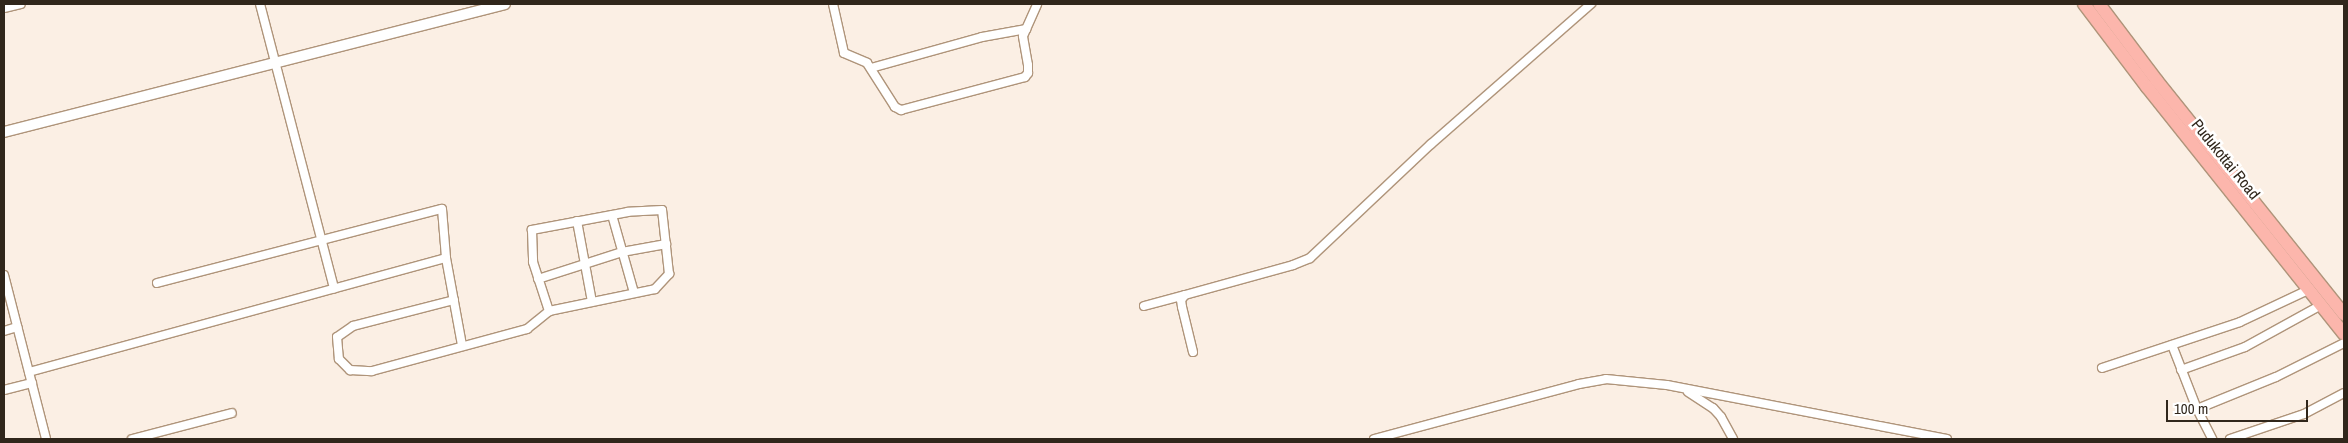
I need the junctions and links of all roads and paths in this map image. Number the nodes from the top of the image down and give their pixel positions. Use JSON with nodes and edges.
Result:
{"nodes":[{"id":1,"x":21,"y":4,"type":"edge"},
{"id":2,"x":260,"y":4,"type":"edge"},
{"id":3,"x":505,"y":4,"type":"edge"},
{"id":4,"x":833,"y":4,"type":"edge"},
{"id":5,"x":1037,"y":4,"type":"edge"},
{"id":6,"x":1591,"y":4,"type":"edge"},
{"id":7,"x":2084,"y":4,"type":"edge"},
{"id":8,"x":2099,"y":4,"type":"edge"},
{"id":9,"x":4,"y":8,"type":"edge"},
{"id":10,"x":1026,"y":29,"type":"junction"},
{"id":11,"x":275,"y":61,"type":"junction"},
{"id":12,"x":872,"y":68,"type":"junction"},
{"id":13,"x":4,"y":132,"type":"edge"},
{"id":14,"x":612,"y":215,"type":"junction"},
{"id":15,"x":578,"y":222,"type":"junction"},
{"id":16,"x":321,"y":239,"type":"junction"},
{"id":17,"x":666,"y":244,"type":"junction"},
{"id":18,"x":622,"y":252,"type":"junction"},
{"id":19,"x":446,"y":258,"type":"junction"},
{"id":20,"x":585,"y":262,"type":"junction"},
{"id":21,"x":4,"y":275,"type":"edge"},
{"id":22,"x":538,"y":278,"type":"junction"},
{"id":23,"x":157,"y":283,"type":"dead end"},
{"id":24,"x":334,"y":289,"type":"junction"},
{"id":25,"x":2308,"y":290,"type":"junction"},
{"id":26,"x":634,"y":294,"type":"junction"},
{"id":27,"x":1185,"y":294,"type":"junction"},
{"id":28,"x":454,"y":300,"type":"junction"},
{"id":29,"x":592,"y":302,"type":"junction"},
{"id":30,"x":2321,"y":305,"type":"junction"},
{"id":31,"x":1144,"y":306,"type":"dead end"},
{"id":32,"x":549,"y":311,"type":"junction"},
{"id":33,"x":2344,"y":314,"type":"edge"},
{"id":34,"x":17,"y":327,"type":"junction"},
{"id":35,"x":4,"y":330,"type":"edge"},
{"id":36,"x":2344,"y":334,"type":"edge"},
{"id":37,"x":2344,"y":343,"type":"edge"},
{"id":38,"x":462,"y":345,"type":"junction"},
{"id":39,"x":2172,"y":345,"type":"junction"},
{"id":40,"x":1192,"y":352,"type":"dead end"},
{"id":41,"x":2102,"y":368,"type":"dead end"},
{"id":42,"x":2181,"y":370,"type":"junction"},
{"id":43,"x":29,"y":372,"type":"junction"},
{"id":44,"x":32,"y":383,"type":"junction"},
{"id":45,"x":1667,"y":385,"type":"junction"},
{"id":46,"x":4,"y":390,"type":"edge"},
{"id":47,"x":2344,"y":393,"type":"edge"},
{"id":48,"x":2196,"y":409,"type":"junction"},
{"id":49,"x":232,"y":413,"type":"dead end"},
{"id":50,"x":46,"y":439,"type":"edge"},
{"id":51,"x":132,"y":439,"type":"edge"},
{"id":52,"x":1374,"y":439,"type":"edge"},
{"id":53,"x":1733,"y":439,"type":"edge"},
{"id":54,"x":1947,"y":439,"type":"edge"},
{"id":55,"x":2212,"y":439,"type":"edge"},
{"id":56,"x":2230,"y":439,"type":"edge"}],
"edges":[{"from":1,"to":9,"type":"street"},
{"from":2,"to":11,"type":"street"},
{"from":3,"to":11,"type":"street"},
{"from":4,"to":12,"type":"street"},
{"from":5,"to":10,"type":"street"},
{"from":6,"to":27,"type":"street"},
{"from":7,"to":25,"type":"highway","name":"Pudukottai Road"},
{"from":8,"to":33,"type":"highway","name":"Pudukottai Road"},
{"from":10,"to":12,"type":"street"},
{"from":10,"to":12,"type":"street"},
{"from":11,"to":13,"type":"street"},
{"from":11,"to":16,"type":"street"},
{"from":14,"to":15,"type":"street"},
{"from":14,"to":17,"type":"street"},
{"from":14,"to":18,"type":"street"},
{"from":15,"to":20,"type":"street"},
{"from":15,"to":22,"type":"street"},
{"from":16,"to":19,"type":"street"},
{"from":16,"to":23,"type":"street"},
{"from":16,"to":24,"type":"street"},
{"from":17,"to":18,"type":"street"},
{"from":17,"to":26,"type":"street"},
{"from":18,"to":20,"type":"street"},
{"from":18,"to":26,"type":"street"},
{"from":19,"to":24,"type":"street"},
{"from":19,"to":28,"type":"street"},
{"from":20,"to":22,"type":"street"},
{"from":20,"to":29,"type":"street"},
{"from":21,"to":34,"type":"street"},
{"from":22,"to":32,"type":"street"},
{"from":24,"to":43,"type":"street"},
{"from":25,"to":30,"type":"highway","name":"Pudukottai Road"},
{"from":25,"to":39,"type":"street"},
{"from":26,"to":29,"type":"street"},
{"from":27,"to":31,"type":"street"},
{"from":27,"to":40,"type":"street"},
{"from":28,"to":38,"type":"street"},
{"from":28,"to":38,"type":"street"},
{"from":29,"to":32,"type":"street"},
{"from":30,"to":36,"type":"highway","name":"Pudukottai Road"},
{"from":30,"to":42,"type":"street"},
{"from":32,"to":38,"type":"street"},
{"from":34,"to":35,"type":"street"},
{"from":34,"to":43,"type":"street"},
{"from":37,"to":48,"type":"street"},
{"from":39,"to":41,"type":"street"},
{"from":39,"to":42,"type":"street"},
{"from":42,"to":48,"type":"street"},
{"from":43,"to":44,"type":"street"},
{"from":44,"to":46,"type":"street"},
{"from":44,"to":50,"type":"street"},
{"from":45,"to":52,"type":"street"},
{"from":45,"to":53,"type":"street"},
{"from":45,"to":54,"type":"street"},
{"from":47,"to":56,"type":"street"},
{"from":48,"to":55,"type":"street"},
{"from":49,"to":51,"type":"street"}]}
